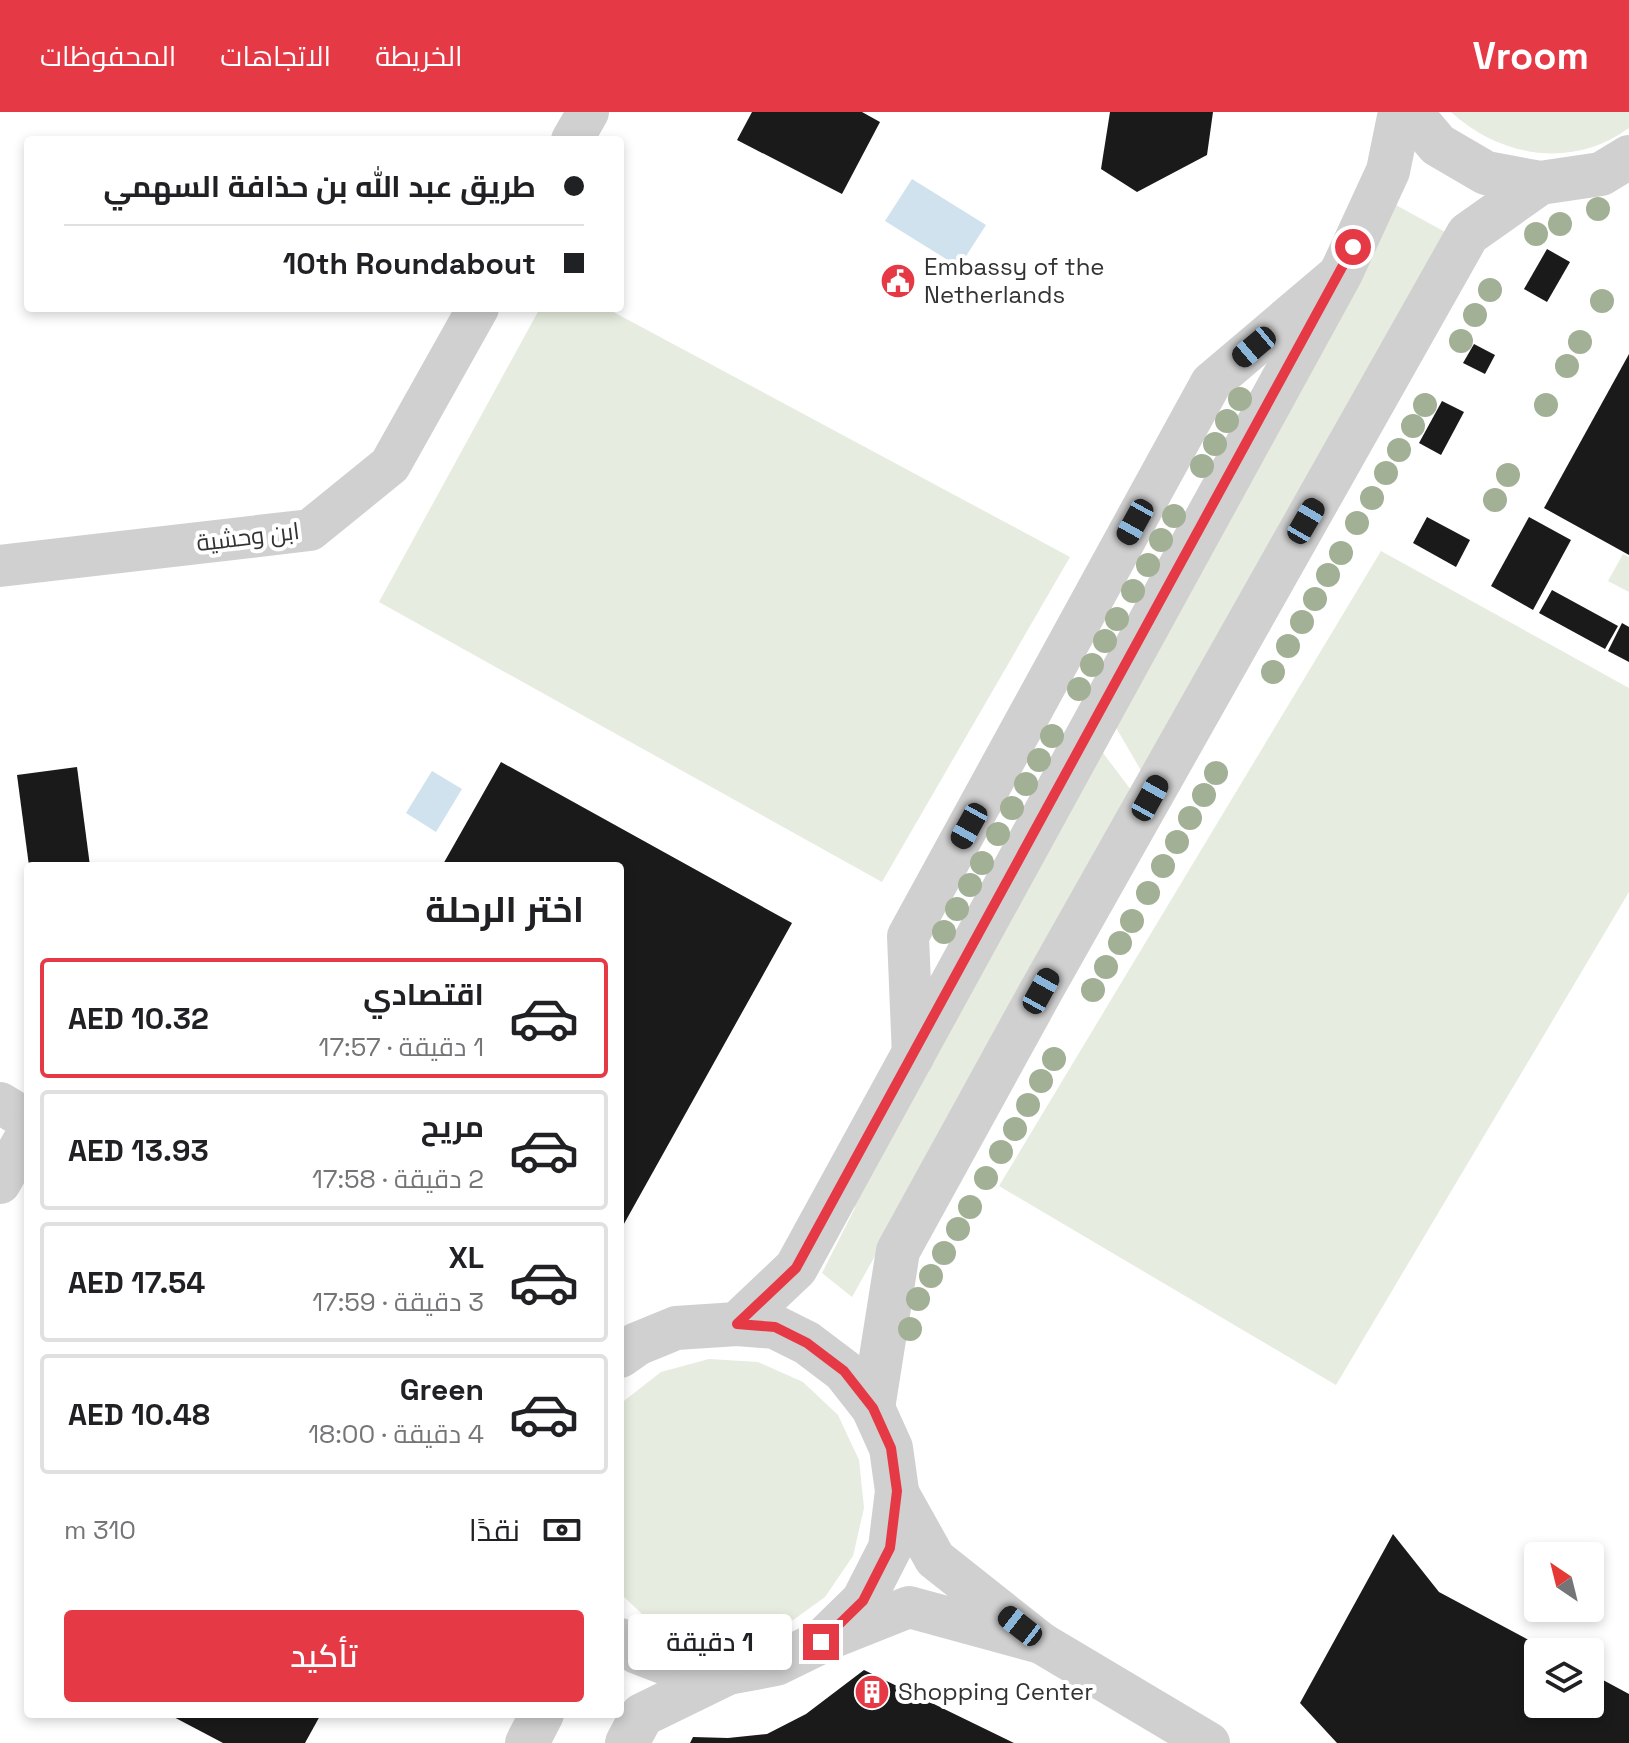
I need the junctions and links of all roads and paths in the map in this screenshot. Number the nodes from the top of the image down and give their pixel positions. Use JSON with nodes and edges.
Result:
{"nodes":[{"id":1,"x":588,"y":112,"type":"edge"},
{"id":2,"x":1400,"y":112,"type":"edge"},
{"id":3,"x":1410,"y":112,"type":"edge"},
{"id":4,"x":574,"y":136,"type":"edge"},
{"id":5,"x":1629,"y":157,"type":"edge"},
{"id":6,"x":1540,"y":183,"type":"junction"},
{"id":7,"x":1341,"y":273,"type":"junction"},
{"id":8,"x":476,"y":312,"type":"edge"},
{"id":9,"x":0,"y":566,"type":"edge"},
{"id":10,"x":913,"y":1057,"type":"junction"},
{"id":11,"x":0,"y":1103,"type":"edge"},
{"id":12,"x":24,"y":1118,"type":"edge"},
{"id":13,"x":24,"y":1140,"type":"edge"},
{"id":14,"x":0,"y":1183,"type":"edge"},
{"id":15,"x":737,"y":1324,"type":"junction"},
{"id":16,"x":624,"y":1353,"type":"edge"},
{"id":17,"x":873,"y":1408,"type":"junction"},
{"id":18,"x":897,"y":1491,"type":"junction"},
{"id":19,"x":821,"y":1642,"type":"junction"},
{"id":20,"x":624,"y":1643,"type":"edge"},
{"id":21,"x":1041,"y":1643,"type":"junction"},
{"id":22,"x":728,"y":1673,"type":"junction"},
{"id":23,"x":540,"y":1718,"type":"edge"},
{"id":24,"x":527,"y":1743,"type":"edge"},
{"id":25,"x":627,"y":1743,"type":"edge"},
{"id":26,"x":1209,"y":1743,"type":"edge"}],
"edges":[{"from":1,"to":4,"type":"street"},
{"from":2,"to":7,"type":"street"},
{"from":3,"to":6,"type":"street"},
{"from":5,"to":6,"type":"street"},
{"from":6,"to":17,"type":"street"},
{"from":7,"to":10,"type":"street"},
{"from":7,"to":10,"type":"street"},
{"from":8,"to":9,"type":"street","name":"ابن وحشية"},
{"from":10,"to":15,"type":"street"},
{"from":11,"to":12,"type":"street"},
{"from":13,"to":14,"type":"street"},
{"from":15,"to":16,"type":"street"},
{"from":15,"to":17,"type":"street"},
{"from":17,"to":18,"type":"street"},
{"from":18,"to":19,"type":"street"},
{"from":18,"to":21,"type":"street"},
{"from":19,"to":21,"type":"street"},
{"from":19,"to":22,"type":"street"},
{"from":20,"to":22,"type":"street"},
{"from":21,"to":26,"type":"street"},
{"from":22,"to":25,"type":"street"},
{"from":23,"to":24,"type":"street"}]}
